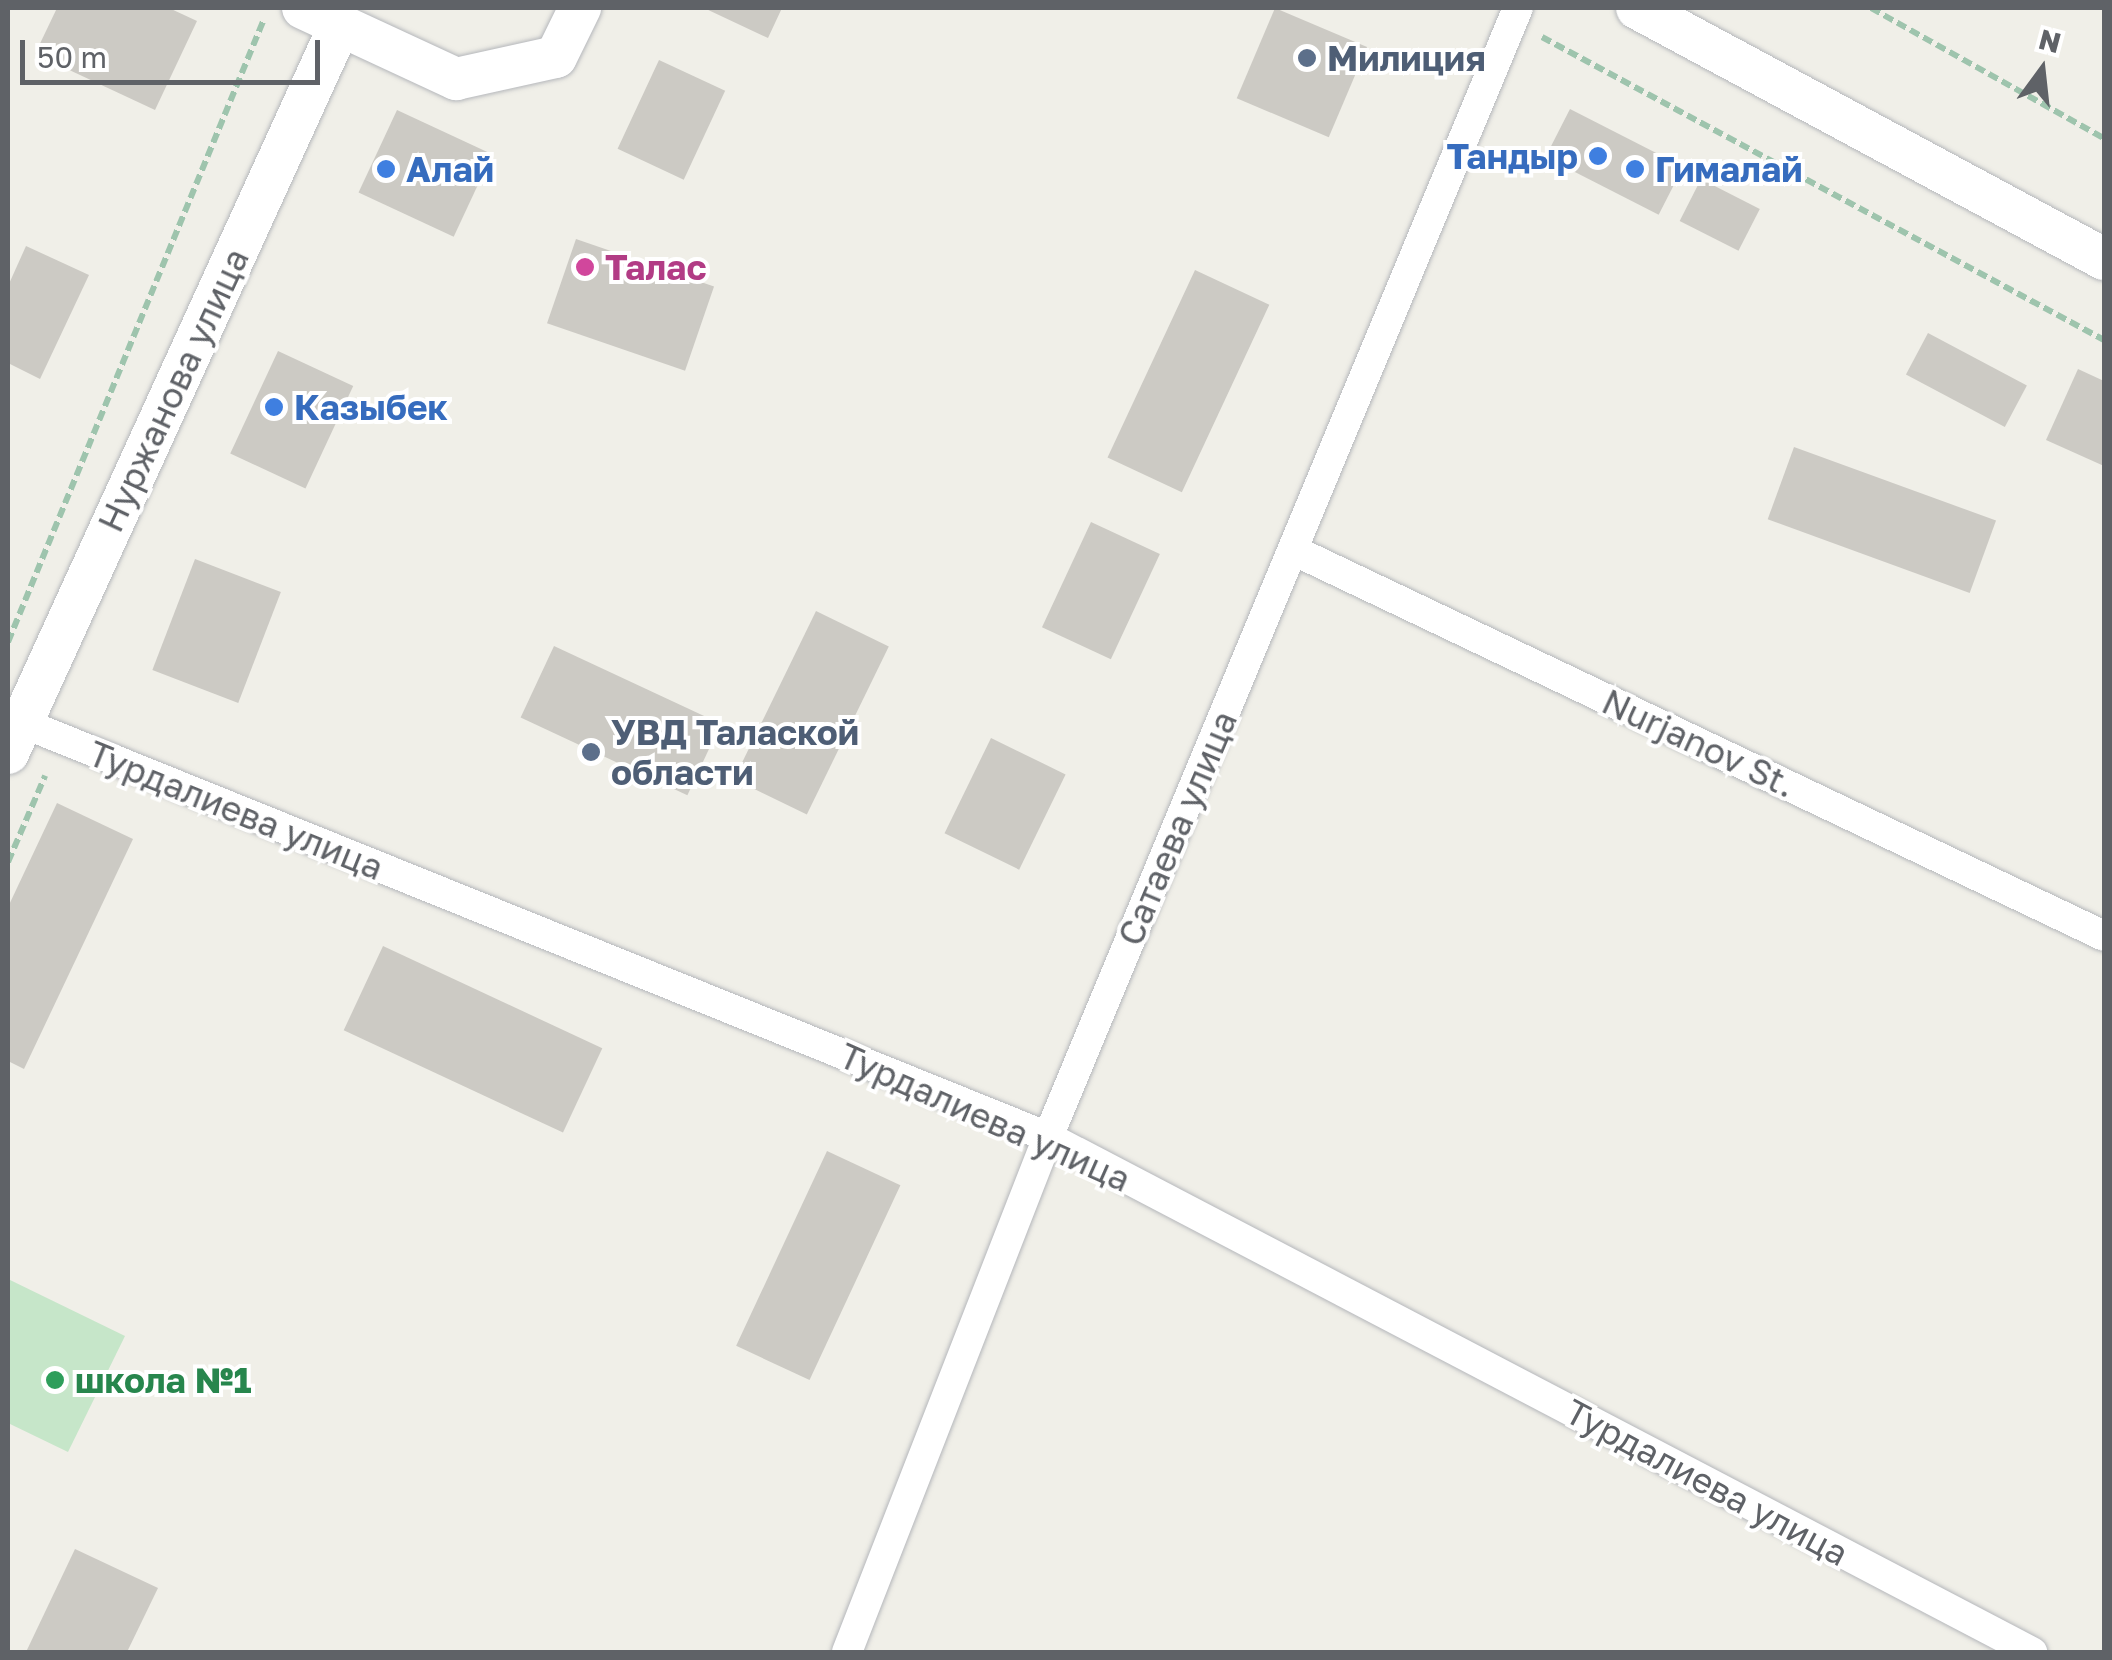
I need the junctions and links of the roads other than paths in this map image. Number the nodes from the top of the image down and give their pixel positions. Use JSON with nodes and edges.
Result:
{"nodes":[{"id":1,"x":580,"y":8,"type":"edge"},
{"id":2,"x":1637,"y":8,"type":"edge"},
{"id":3,"x":1515,"y":14,"type":"edge"},
{"id":4,"x":321,"y":17,"type":"edge"},
{"id":5,"x":2104,"y":259,"type":"edge"},
{"id":6,"x":1293,"y":550,"type":"junction"},
{"id":7,"x":12,"y":732,"type":"edge"},
{"id":8,"x":2104,"y":936,"type":"edge"},
{"id":9,"x":1048,"y":1137,"type":"junction"},
{"id":10,"x":847,"y":1652,"type":"edge"},
{"id":11,"x":2032,"y":1652,"type":"edge"}],
"edges":[{"from":1,"to":4,"type":"street"},
{"from":2,"to":5,"type":"street"},
{"from":3,"to":6,"type":"street","name":"Сатаева улица"},
{"from":4,"to":7,"type":"street","name":"Нуржанова улица"},
{"from":6,"to":8,"type":"street","name":"Nurjanov St."},
{"from":6,"to":9,"type":"street","name":"Сатаева улица"},
{"from":7,"to":9,"type":"street","name":"Турдалиева улица"},
{"from":9,"to":10,"type":"street","name":"Сатаева улица"},
{"from":9,"to":11,"type":"street","name":"Турдалиева улица"}]}
